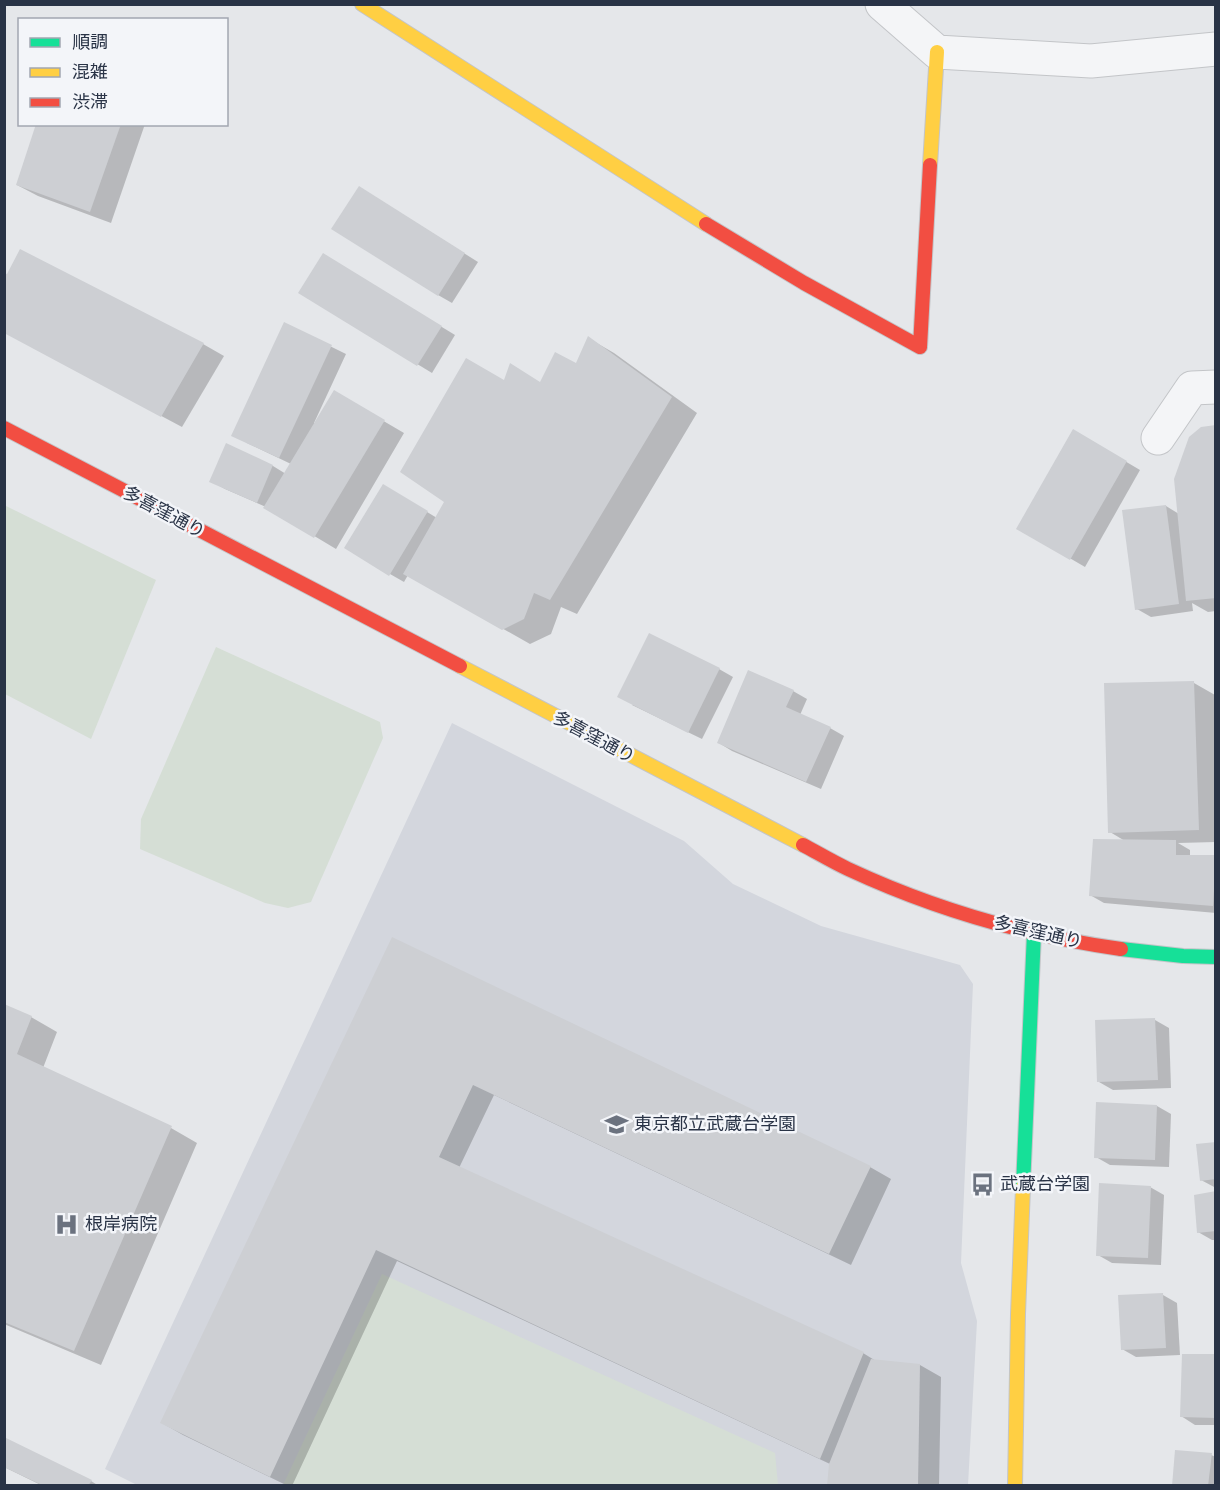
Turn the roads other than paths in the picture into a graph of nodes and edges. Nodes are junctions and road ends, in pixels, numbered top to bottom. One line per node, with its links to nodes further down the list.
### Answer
1 (362, 4): 4 (street)
2 (882, 4): 4 (street)
3 (1215, 49): 4 (street)
4 (937, 52)
5 (1215, 387): 7 (street)
6 (4, 428): 8 (street, 多喜窪通り)
7 (1158, 438)
8 (1034, 933): 9 (street, 多喜窪通り); 10 (street)
9 (1215, 957)
10 (1015, 1485)

